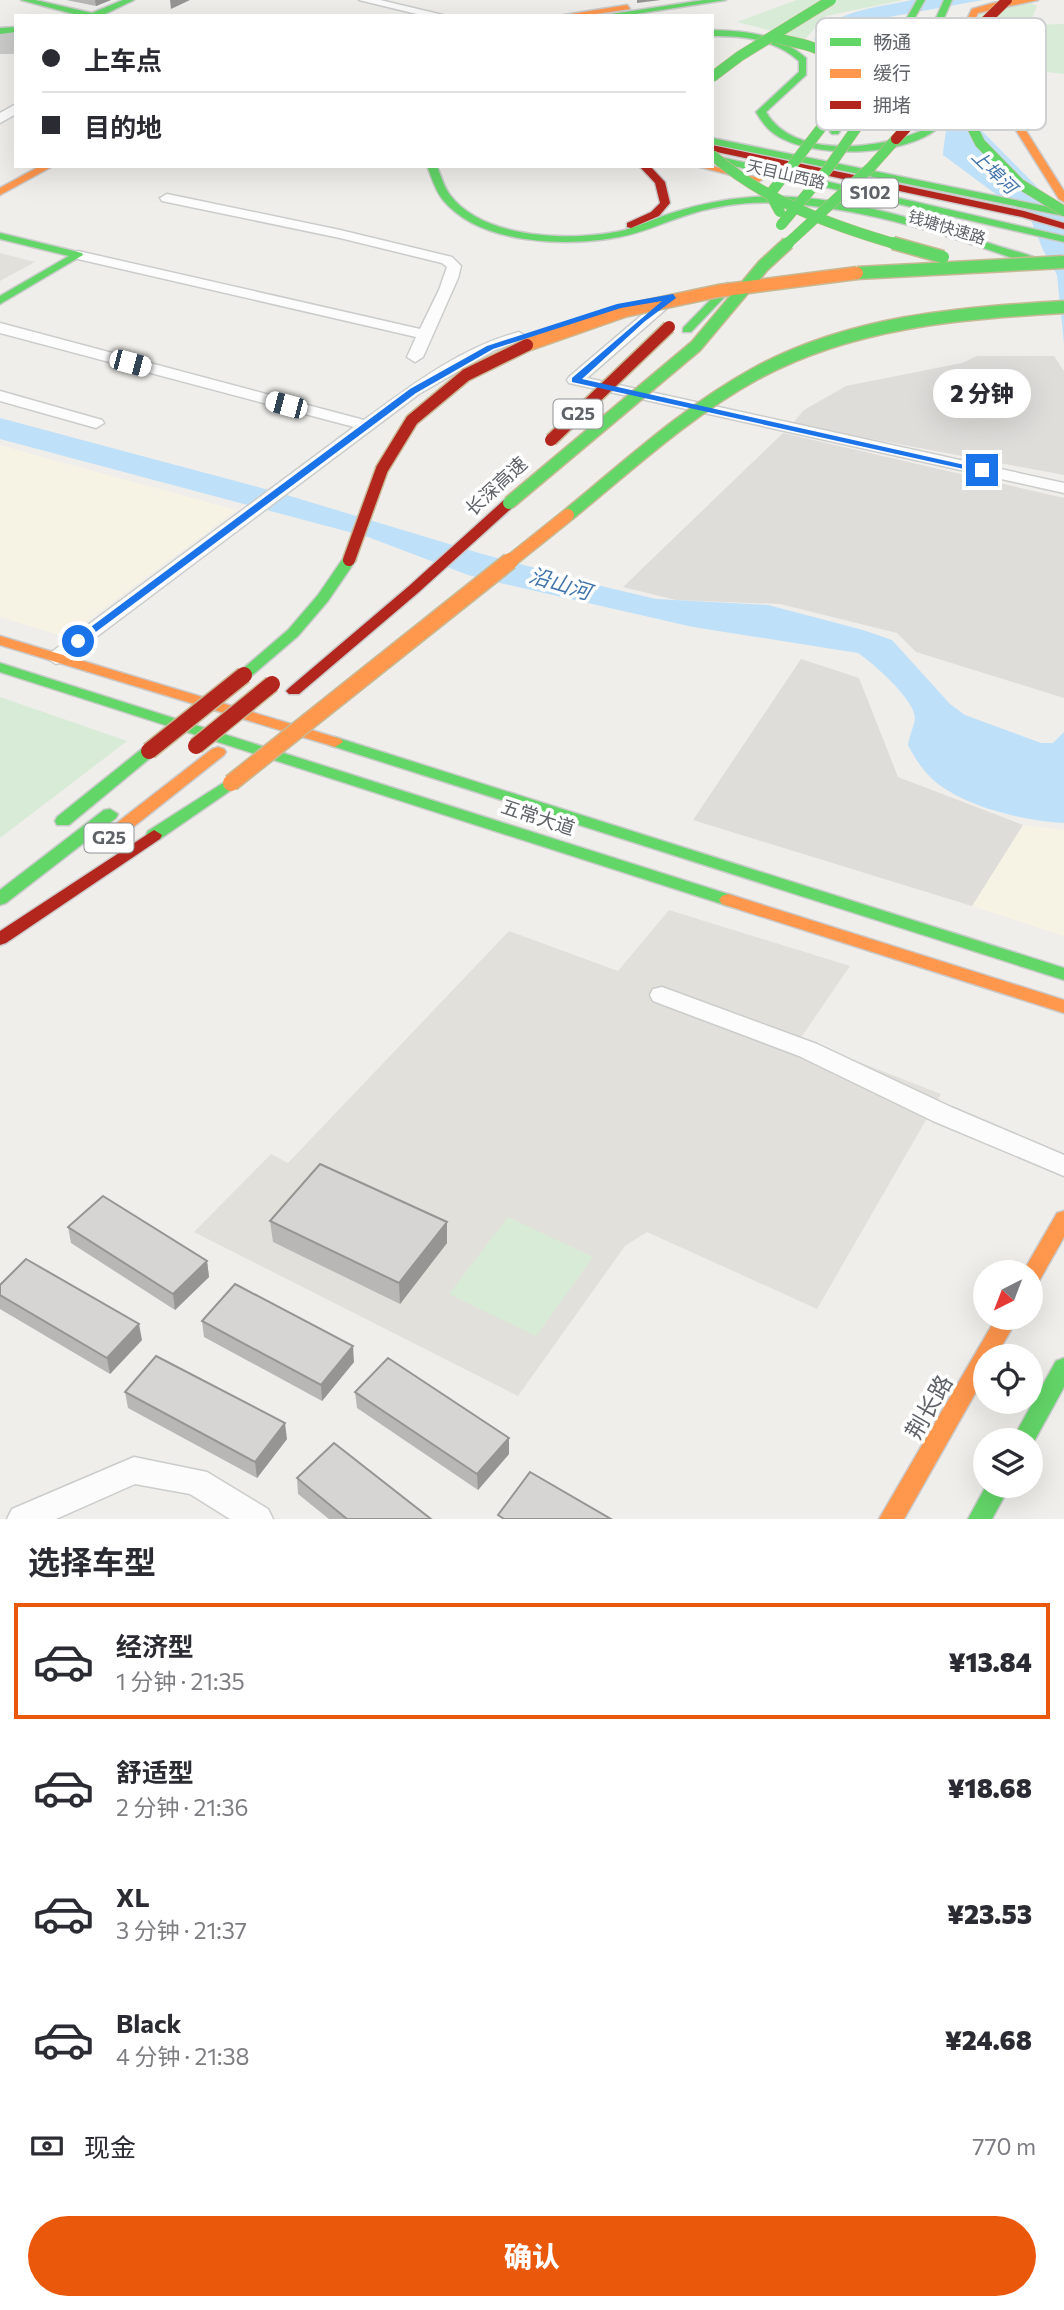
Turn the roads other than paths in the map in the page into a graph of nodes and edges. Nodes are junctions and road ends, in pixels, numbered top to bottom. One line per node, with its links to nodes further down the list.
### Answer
1 (365, 0): 14 (street)
2 (639, 0): 15 (main road)
3 (675, 0): 16 (main road)
4 (722, 0): 17 (main road)
5 (831, 0): 23 (main road, bridge)
6 (1007, 0): 19 (main road, bridge)
7 (136, 2): 12 (main road); 13 (main road)
8 (18, 3): 10 (main road); 11 (main road)
9 (1038, 5): 18 (main road)
10 (50, 14)
11 (81, 14)
12 (99, 14)
13 (117, 14)
14 (432, 14)
15 (562, 14)
16 (564, 14)
17 (618, 14)
18 (972, 18)
19 (989, 18)
20 (714, 31): 31 (main road)
21 (714, 31): 22 (main road, bridge)
22 (816, 50)
23 (714, 75)
24 (14, 103): 25 (street); 26 (street)
25 (0, 112)
26 (0, 119)
27 (821, 130): 47 (main road, bridge)
28 (843, 130): 47 (main road, 长深高速 / G25)
29 (852, 130): 58 (main road, 长深高速 / G25, bridge)
30 (904, 130): 69 (main road, bridge)
31 (930, 130)
32 (974, 130): 48 (main road, bridge)
33 (1019, 130): 46 (main road)
34 (714, 132): 46 (main road, 天目山西路, bridge)
35 (714, 141): 48 (main road, 钱塘快速路)
36 (714, 153): 49 (main road, 天目山西路 / S102)
37 (714, 156): 57 (main road, bridge)
38 (714, 164): 49 (main road, 天目山西路)
39 (44, 168): 44 (main road)
40 (438, 168): 56 (main road)
41 (439, 168): 42 (main road)
42 (647, 168)
43 (709, 168): 56 (main road, 钱塘快速路)
44 (0, 192)
45 (167, 198): 62 (street)
46 (1059, 201)
47 (780, 212): 51 (main road, 长深高速 / G25)
48 (1064, 212)
49 (1027, 225): 50 (main road, 天目山西路 / S102); 53 (main road, 天目山西路 / S102)
50 (1064, 227)
51 (762, 232)
52 (0, 236): 54 (main road)
53 (1064, 241)
54 (78, 254): 59 (main road); 62 (street)
55 (1064, 262): 76 (main road, bridge)
56 (1045, 266): 57 (main road, 钱塘快速路)
57 (1059, 278)
58 (728, 279): 67 (main road, 长深高速 / G25, bridge); 69 (main road, 长深高速 / G25, bridge)
59 (0, 302)
60 (1064, 307): 81 (main road, bridge)
61 (0, 328): 66 (street)
62 (423, 334): 63 (street)
63 (415, 357)
64 (0, 396): 65 (street)
65 (96, 423)
66 (364, 425): 68 (street); 71 (street)
67 (535, 455)
68 (1064, 488)
69 (509, 503): 77 (main road, 长深高速 / G25)
70 (0, 640): 71 (main road, 五常大道)
71 (56, 657): 82 (main road, 五常大道)
72 (0, 667): 84 (main road, 五常大道)
73 (277, 679): 74 (main road, bridge)
74 (191, 750)
75 (123, 804): 79 (main road, G25)
76 (53, 828)
77 (87, 855)
78 (33, 898): 80 (main road)
79 (0, 899)
80 (0, 923)
81 (0, 939)
82 (1064, 974)
83 (662, 995): 85 (street)
84 (1064, 1007)
85 (1064, 1167)
86 (1064, 1219): 87 (main road)
87 (1041, 1260)
88 (1000, 1330): 94 (main road, 荆长路)
89 (1064, 1367): 90 (main road)
90 (1030, 1428)
91 (991, 1498): 95 (main road)
92 (23, 1519): 93 (street)
93 (257, 1519)
94 (891, 1519)
95 (980, 1519)

